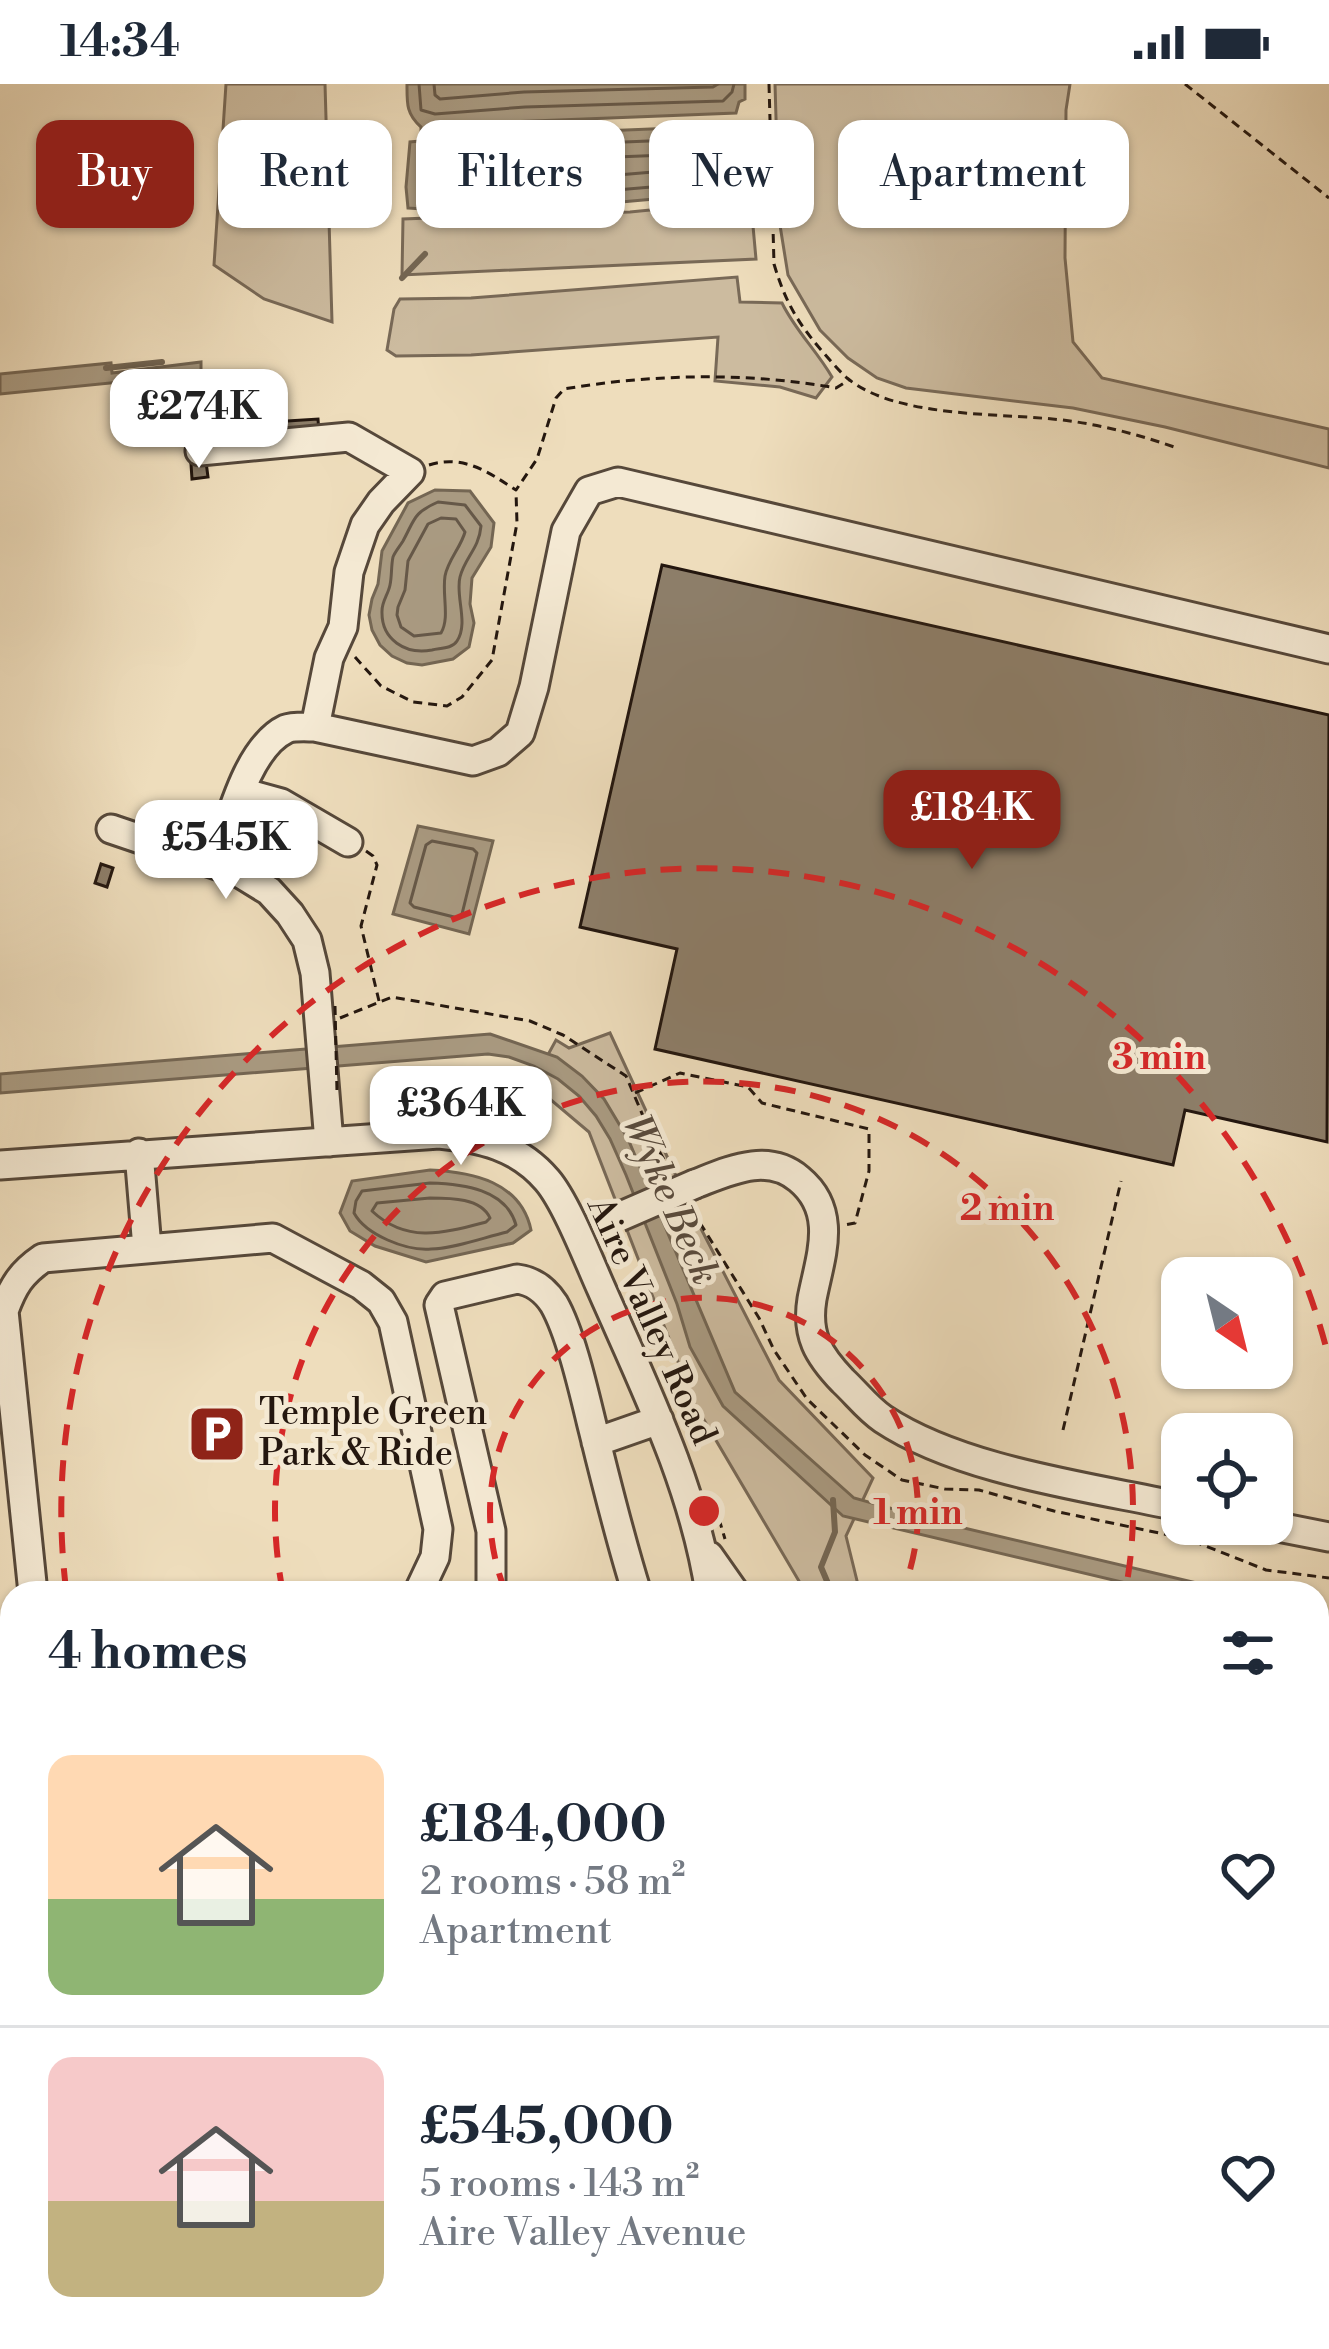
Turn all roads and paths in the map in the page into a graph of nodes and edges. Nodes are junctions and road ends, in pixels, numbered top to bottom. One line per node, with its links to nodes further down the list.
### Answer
1 (769, 84): 4 (path)
2 (1185, 84): 3 (path)
3 (1329, 198)
4 (849, 380): 5 (path); 8 (path)
5 (1177, 448)
6 (200, 451): 7 (street)
7 (410, 472): 8 (path); 9 (street)
8 (516, 490): 9 (path)
9 (343, 628): 11 (street)
10 (1329, 649): 11 (street)
11 (314, 727): 12 (street)
12 (241, 792): 14 (street); 15 (street)
13 (111, 829): 15 (street)
14 (348, 842): 17 (path)
15 (214, 864): 19 (street)
16 (352, 926): 17 (path)
17 (361, 926): 18 (path)
18 (380, 1002)
19 (327, 1006): 20 (street); 20 (path, bridge)
20 (331, 1094): 22 (street)
21 (633, 1094): 26 (path)
22 (329, 1142): 23 (street, Aire Valley Road); 27 (street, Aire Valley Road)
23 (139, 1153): 24 (street, Aire Valley Road); 28 (street)
24 (0, 1165)
25 (1121, 1181): 30 (path)
26 (825, 1228): 27 (street, bridge); 33 (street)
27 (577, 1237): 29 (street, Aire Valley Road)
28 (147, 1248): 34 (street); 38 (street)
29 (658, 1420): 31 (street); 37 (street, Aire Valley Road)
30 (1064, 1430)
31 (596, 1442): 32 (street); 41 (street)
32 (483, 1496): 34 (street); 40 (street)
33 (1161, 1502)
34 (434, 1505): 39 (street)
35 (1293, 1530): 36 (street)
36 (1329, 1537)
37 (703, 1547): 42 (street, Aire Valley Road); 43 (street, Aire Valley Road)
38 (32, 1581)
39 (424, 1581)
40 (491, 1581)
41 (634, 1581)
42 (708, 1581)
43 (727, 1581)
44 (0, 1968): 45 (path)
45 (0, 1984)

